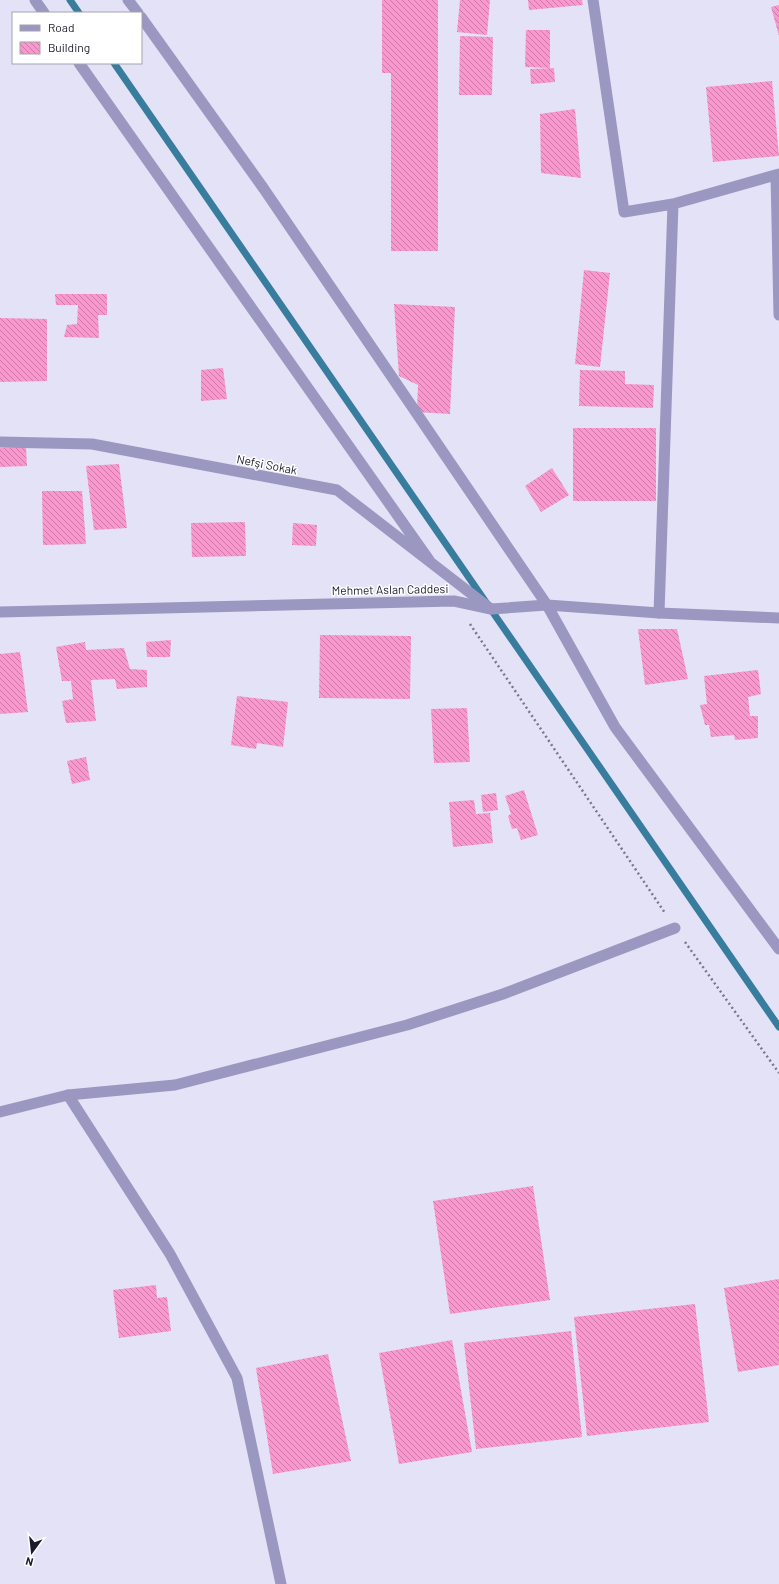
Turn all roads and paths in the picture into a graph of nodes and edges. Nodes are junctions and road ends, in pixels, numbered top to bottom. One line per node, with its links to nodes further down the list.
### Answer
1 (34, 0): 4 (street)
2 (128, 0): 5 (street)
3 (593, 0): 9 (street)
4 (43, 12)
5 (137, 12)
6 (142, 18): 14 (street)
7 (80, 64): 12 (street)
8 (777, 175): 9 (street); 10 (street)
9 (674, 204): 17 (street)
10 (779, 315)
11 (0, 442): 12 (street, Nefşi Sokak)
12 (430, 560): 15 (street, Nefşi Sokak)
13 (454, 600): 15 (street, Mehmet Aslan Caddesi); 16 (street, Mehmet Aslan Caddesi); 19 (path)
14 (547, 605): 15 (street, Mehmet Aslan Caddesi); 17 (street, Mehmet Aslan Caddesi); 20 (street)
15 (491, 609)
16 (0, 612)
17 (658, 613): 18 (street, Mehmet Aslan Caddesi)
18 (779, 618)
19 (675, 928): 21 (path); 22 (street)
20 (779, 949)
21 (779, 1073)
22 (68, 1095): 23 (street); 24 (street)
23 (0, 1112)
24 (281, 1584)

